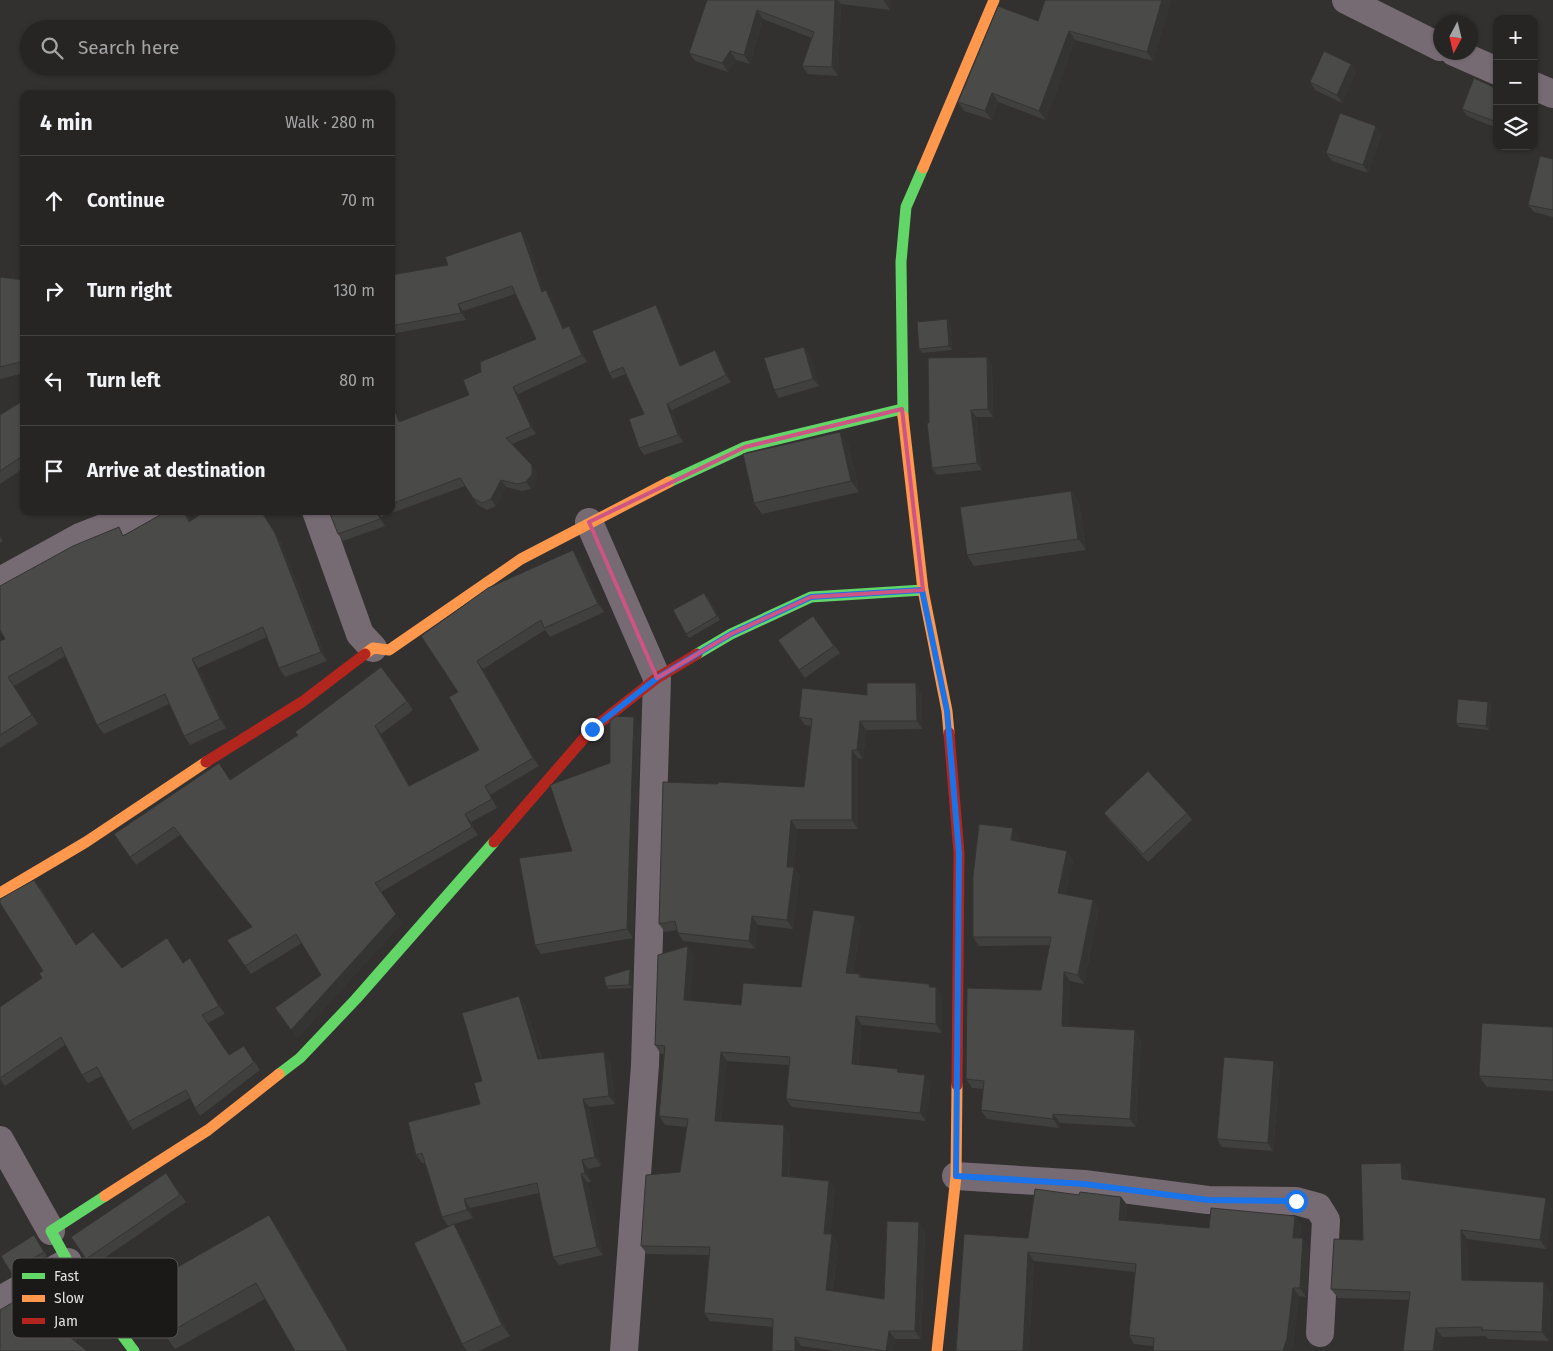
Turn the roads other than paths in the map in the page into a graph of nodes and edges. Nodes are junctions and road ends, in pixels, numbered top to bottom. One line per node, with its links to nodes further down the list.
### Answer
1 (994, 0): 8 (street)
2 (1346, 0): 3 (street)
3 (1433, 44)
4 (1473, 60): 5 (street)
5 (1493, 68)
6 (1538, 88): 7 (street)
7 (1553, 94)
8 (902, 409): 11 (street); 13 (street)
9 (136, 515): 12 (street)
10 (317, 515): 14 (street)
11 (589, 522): 14 (street); 15 (street)
12 (0, 581)
13 (922, 590): 15 (street); 18 (street)
14 (373, 648): 16 (street)
15 (657, 678): 19 (street); 26 (street)
16 (0, 893)
17 (0, 1140): 19 (street)
18 (956, 1176): 23 (street); 27 (street)
19 (51, 1231): 20 (street)
20 (66, 1258)
21 (12, 1293): 22 (street)
22 (0, 1300)
23 (1320, 1333)
24 (124, 1338): 25 (street)
25 (134, 1351)
26 (624, 1351)
27 (937, 1351)

